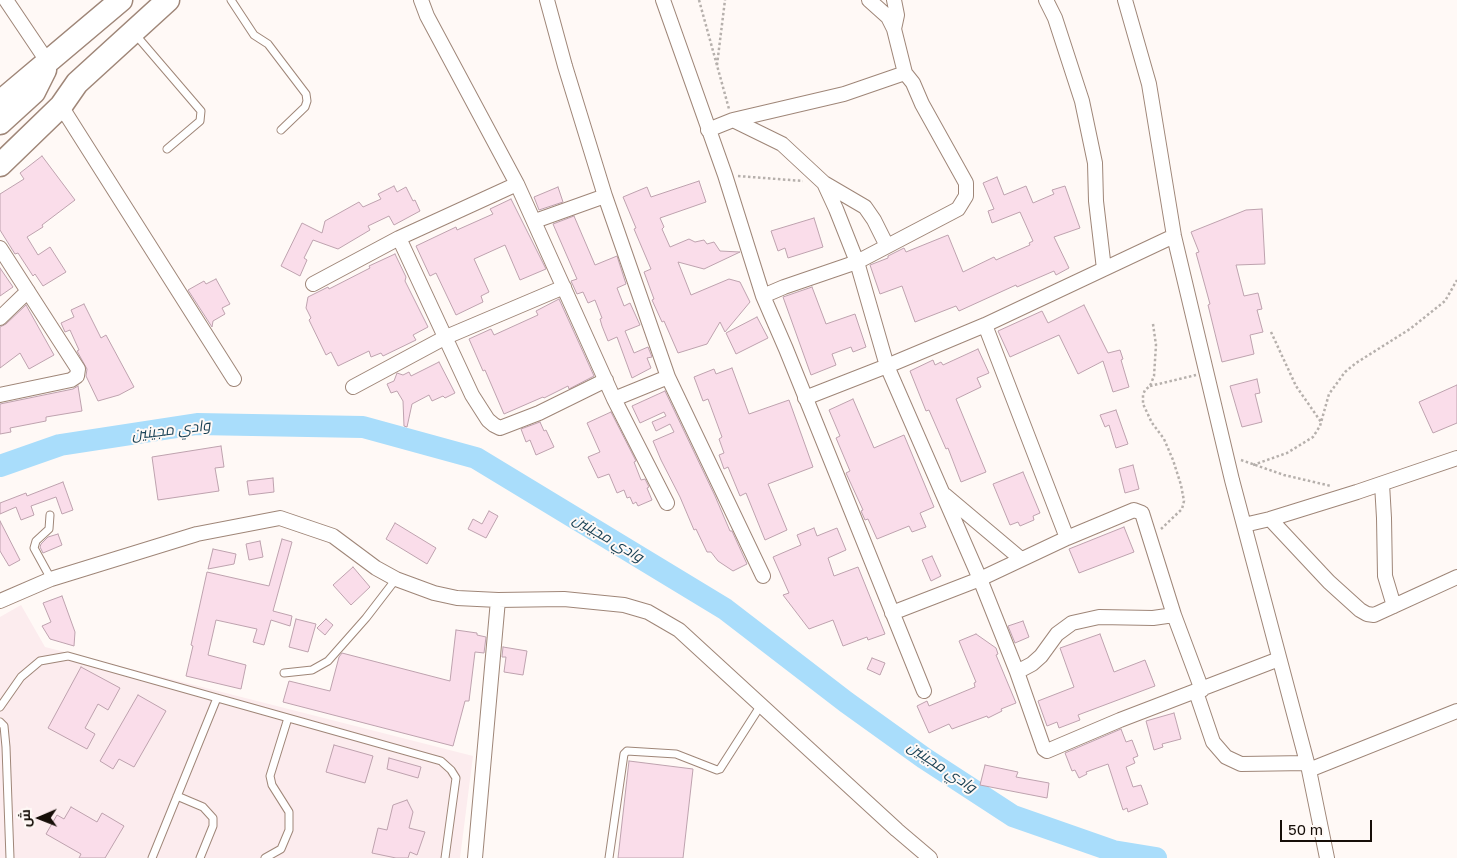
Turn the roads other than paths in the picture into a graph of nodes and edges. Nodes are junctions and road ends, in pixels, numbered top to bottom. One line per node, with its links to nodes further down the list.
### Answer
1 (6, 0): 14 (street)
2 (121, 0): 14 (highway)
3 (168, 0): 13 (highway)
4 (230, 0): 21 (lane)
5 (420, 0): 27 (street)
6 (547, 0): 28 (street)
7 (662, 0): 22 (street)
8 (869, 0): 12 (street)
9 (894, 0): 12 (street)
10 (1046, 0): 35 (street)
11 (1125, 0): 30 (street)
12 (894, 29): 15 (street)
13 (133, 32): 16 (highway); 24 (lane)
14 (47, 62): 17 (highway); 20 (highway)
15 (905, 73): 19 (street); 32 (street)
16 (77, 83): 18 (highway); 23 (highway)
17 (0, 102)
18 (61, 106): 25 (highway); 45 (street)
19 (733, 120): 22 (street); 26 (street)
20 (0, 124)
21 (281, 130)
22 (708, 130): 39 (street)
23 (0, 144)
24 (166, 149)
25 (0, 165)
26 (824, 183): 32 (street); 34 (street)
27 (517, 184): 29 (street); 31 (street)
28 (605, 196): 29 (street); 44 (street)
29 (535, 221): 37 (street)
30 (1174, 236): 35 (street); 57 (street)
31 (399, 238): 36 (street); 42 (street)
32 (886, 246): 34 (street)
33 (0, 248): 38 (street)
34 (857, 262): 39 (street); 43 (street)
35 (1104, 269): 41 (street)
36 (314, 284)
37 (564, 288): 42 (street); 46 (street)
38 (28, 292): 40 (street); 48 (street)
39 (763, 296): 50 (street)
40 (0, 318)
41 (985, 325): 43 (street); 58 (street)
42 (446, 338): 46 (street); 47 (street)
43 (887, 366): 50 (street); 53 (street)
44 (668, 377): 49 (street); 60 (street)
45 (234, 379)
46 (606, 380): 49 (street)
47 (354, 387)
48 (0, 395)
49 (614, 398): 54 (street)
50 (806, 398): 68 (street)
51 (1457, 458): 52 (street)
52 (1382, 484): 56 (street); 67 (street)
53 (942, 492): 59 (street); 64 (street)
54 (666, 503)
55 (50, 516): 62 (lane)
56 (1270, 519): 57 (street); 67 (street)
57 (1244, 525): 70 (street)
58 (1068, 538): 59 (street); 69 (street)
59 (1022, 559): 64 (street)
60 (763, 576)
61 (1457, 577): 67 (street)
62 (51, 579): 63 (street); 66 (street)
63 (396, 579): 65 (street); 72 (lane)
64 (980, 579): 68 (street); 71 (street)
65 (498, 600): 76 (street); 88 (street)
66 (0, 601)
67 (1394, 606)
68 (892, 613): 73 (street)
69 (1174, 615): 71 (street); 74 (street)
70 (1279, 659): 74 (street); 81 (street)
71 (1017, 672): 74 (street)
72 (284, 673)
73 (924, 691)
74 (1199, 691): 81 (street)
75 (217, 698): 77 (lane); 79 (lane); 82 (lane)
76 (761, 704): 89 (lane); 90 (street)
77 (0, 707)
78 (1457, 711): 81 (street)
79 (288, 718): 86 (lane); 87 (lane)
80 (0, 722): 83 (lane)
81 (1308, 767): 91 (street)
82 (177, 796): 84 (lane); 85 (lane)
83 (10, 858)
84 (152, 858)
85 (200, 858)
86 (264, 858)
87 (445, 858)
88 (475, 858)
89 (609, 858)
90 (930, 858)
91 (1327, 858)

